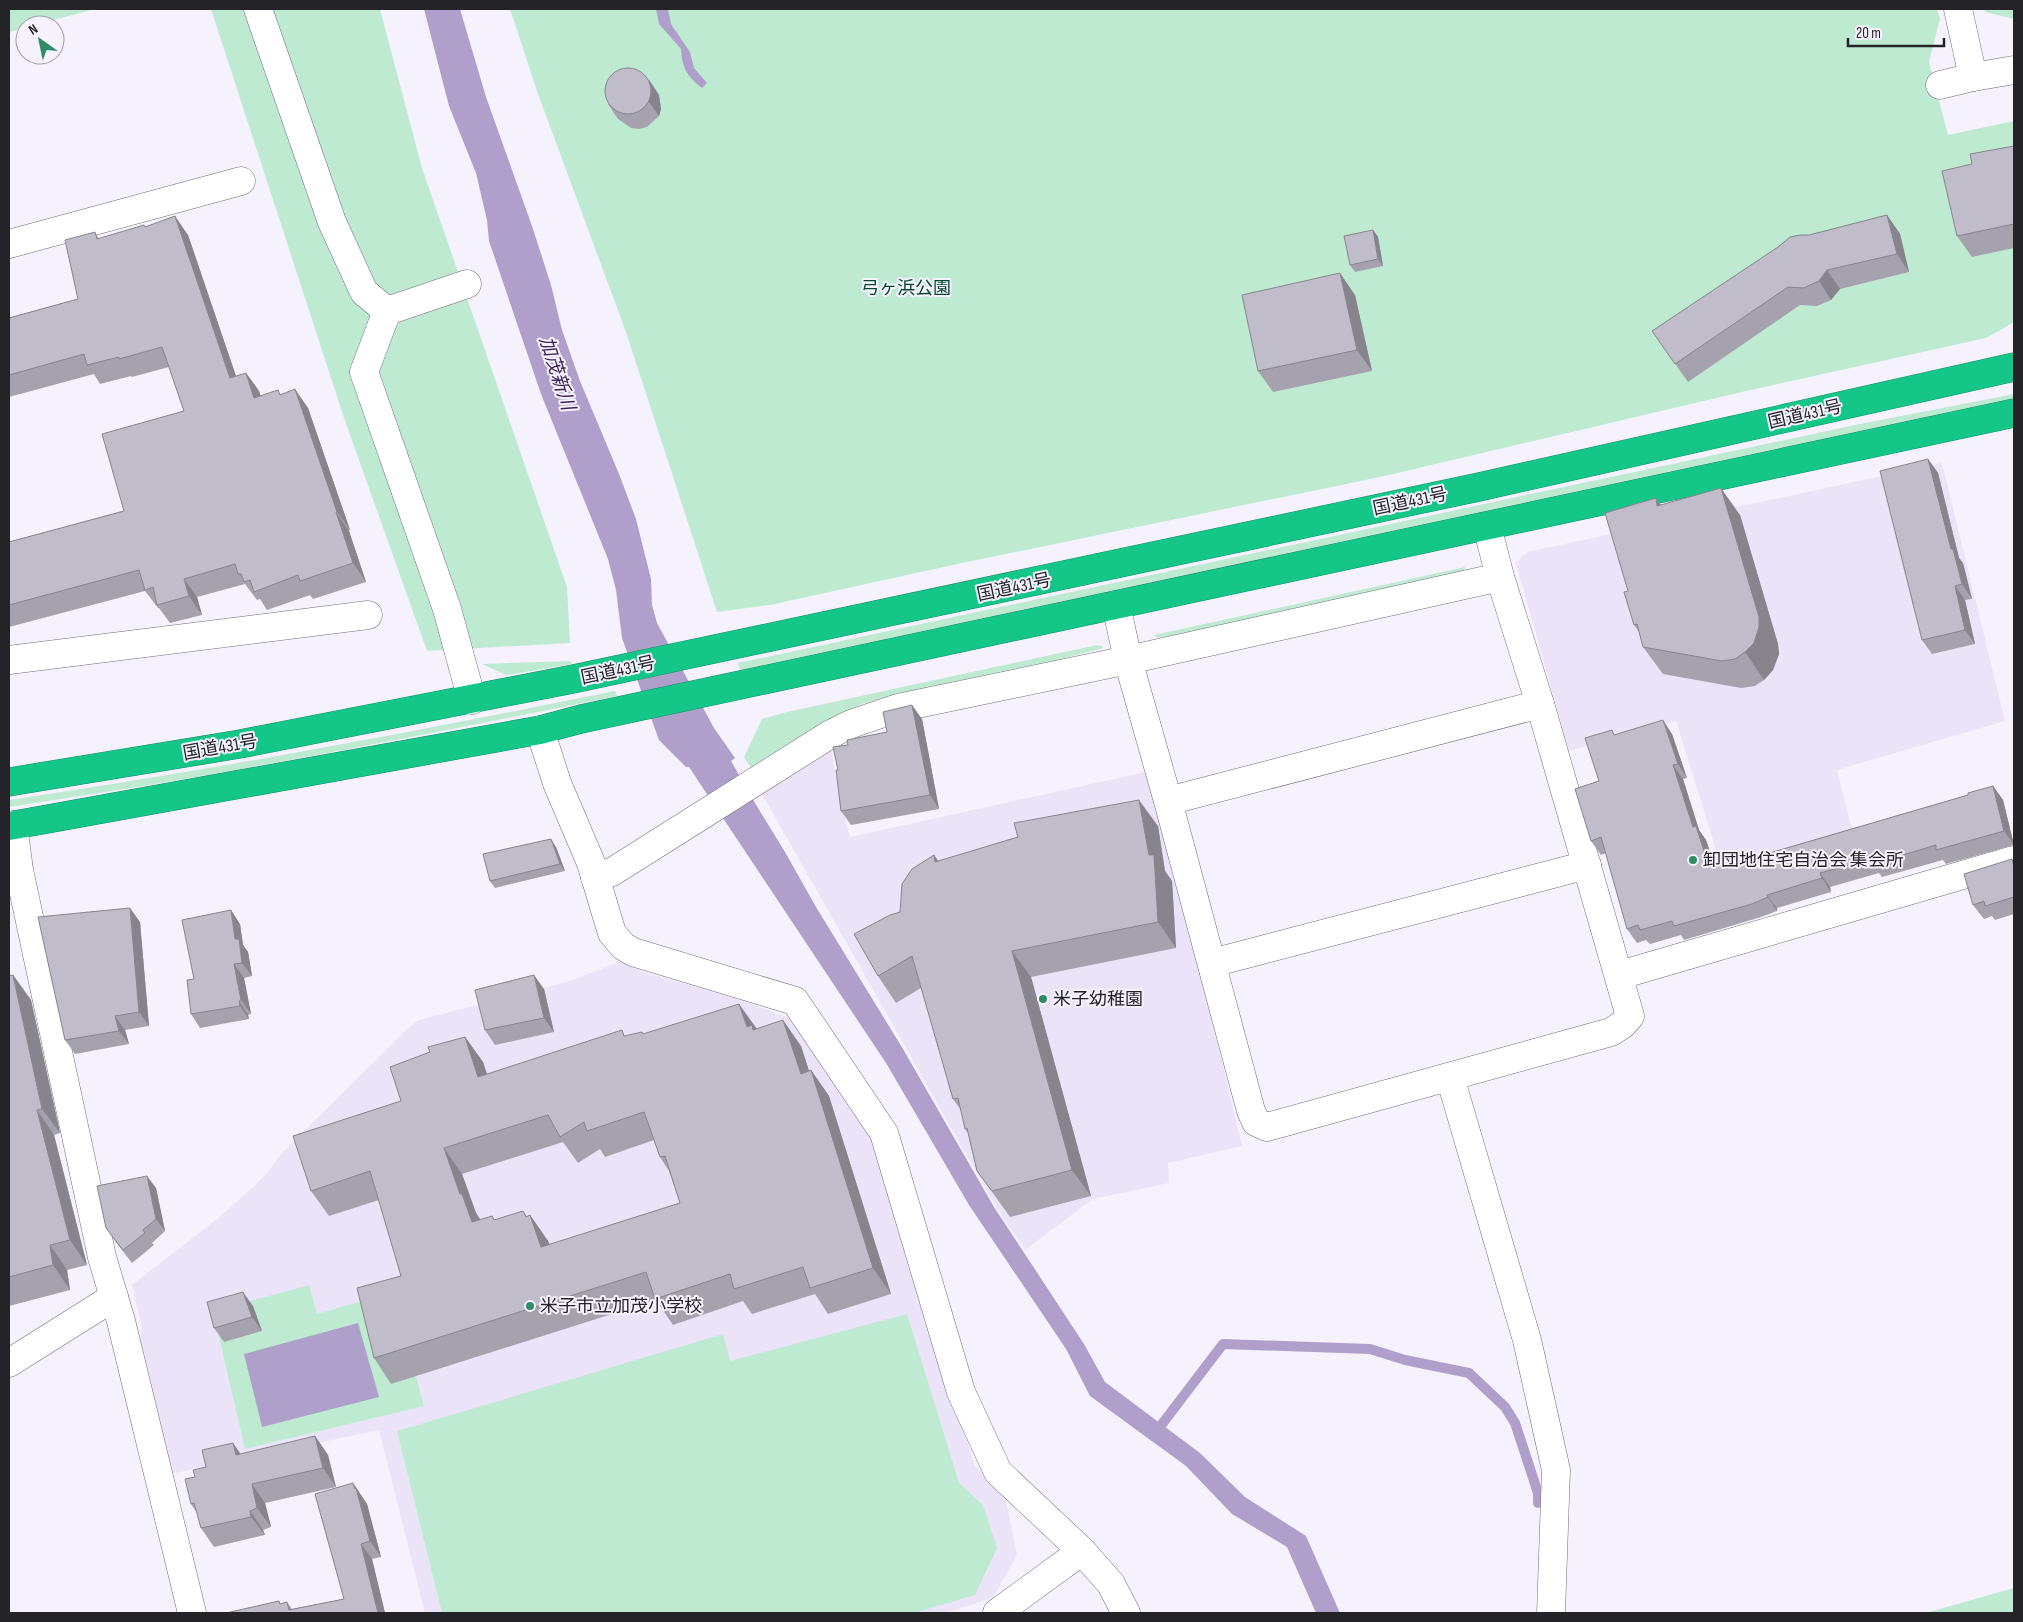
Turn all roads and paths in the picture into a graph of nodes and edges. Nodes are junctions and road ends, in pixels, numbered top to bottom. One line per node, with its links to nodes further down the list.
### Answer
1 (258, 9): 9 (street)
2 (1958, 9): 4 (street)
3 (2014, 70): 4 (street)
4 (1972, 77): 5 (street)
5 (1940, 86)
6 (241, 181): 7 (street)
7 (9, 244)
8 (467, 284): 9 (street)
9 (387, 311): 18 (street)
10 (2014, 367): 18 (highway, 国道431号)
11 (2014, 413): 12 (highway)
12 (1487, 526): 13 (street); 14 (highway)
13 (1500, 577): 17 (street); 19 (street)
14 (1116, 605): 17 (street); 20 (highway)
15 (368, 615): 16 (street)
16 (9, 660)
17 (1128, 660): 22 (street); 26 (street)
18 (472, 700): 21 (highway, 国道431号)
19 (1540, 704): 22 (street); 25 (street)
20 (540, 730): 23 (highway); 26 (street)
21 (9, 782)
22 (1168, 800): 27 (street)
23 (11, 825): 30 (street)
24 (2014, 860): 28 (street)
25 (1587, 865): 27 (street); 28 (street)
26 (595, 877): 32 (street)
27 (1212, 963): 29 (street)
28 (1620, 975): 29 (street)
29 (1450, 1077): 36 (street)
30 (114, 1297): 31 (street); 33 (street)
31 (9, 1363)
32 (1082, 1551): 34 (street); 35 (street)
33 (192, 1613)
34 (997, 1613)
35 (1126, 1613)
36 (1551, 1613)

